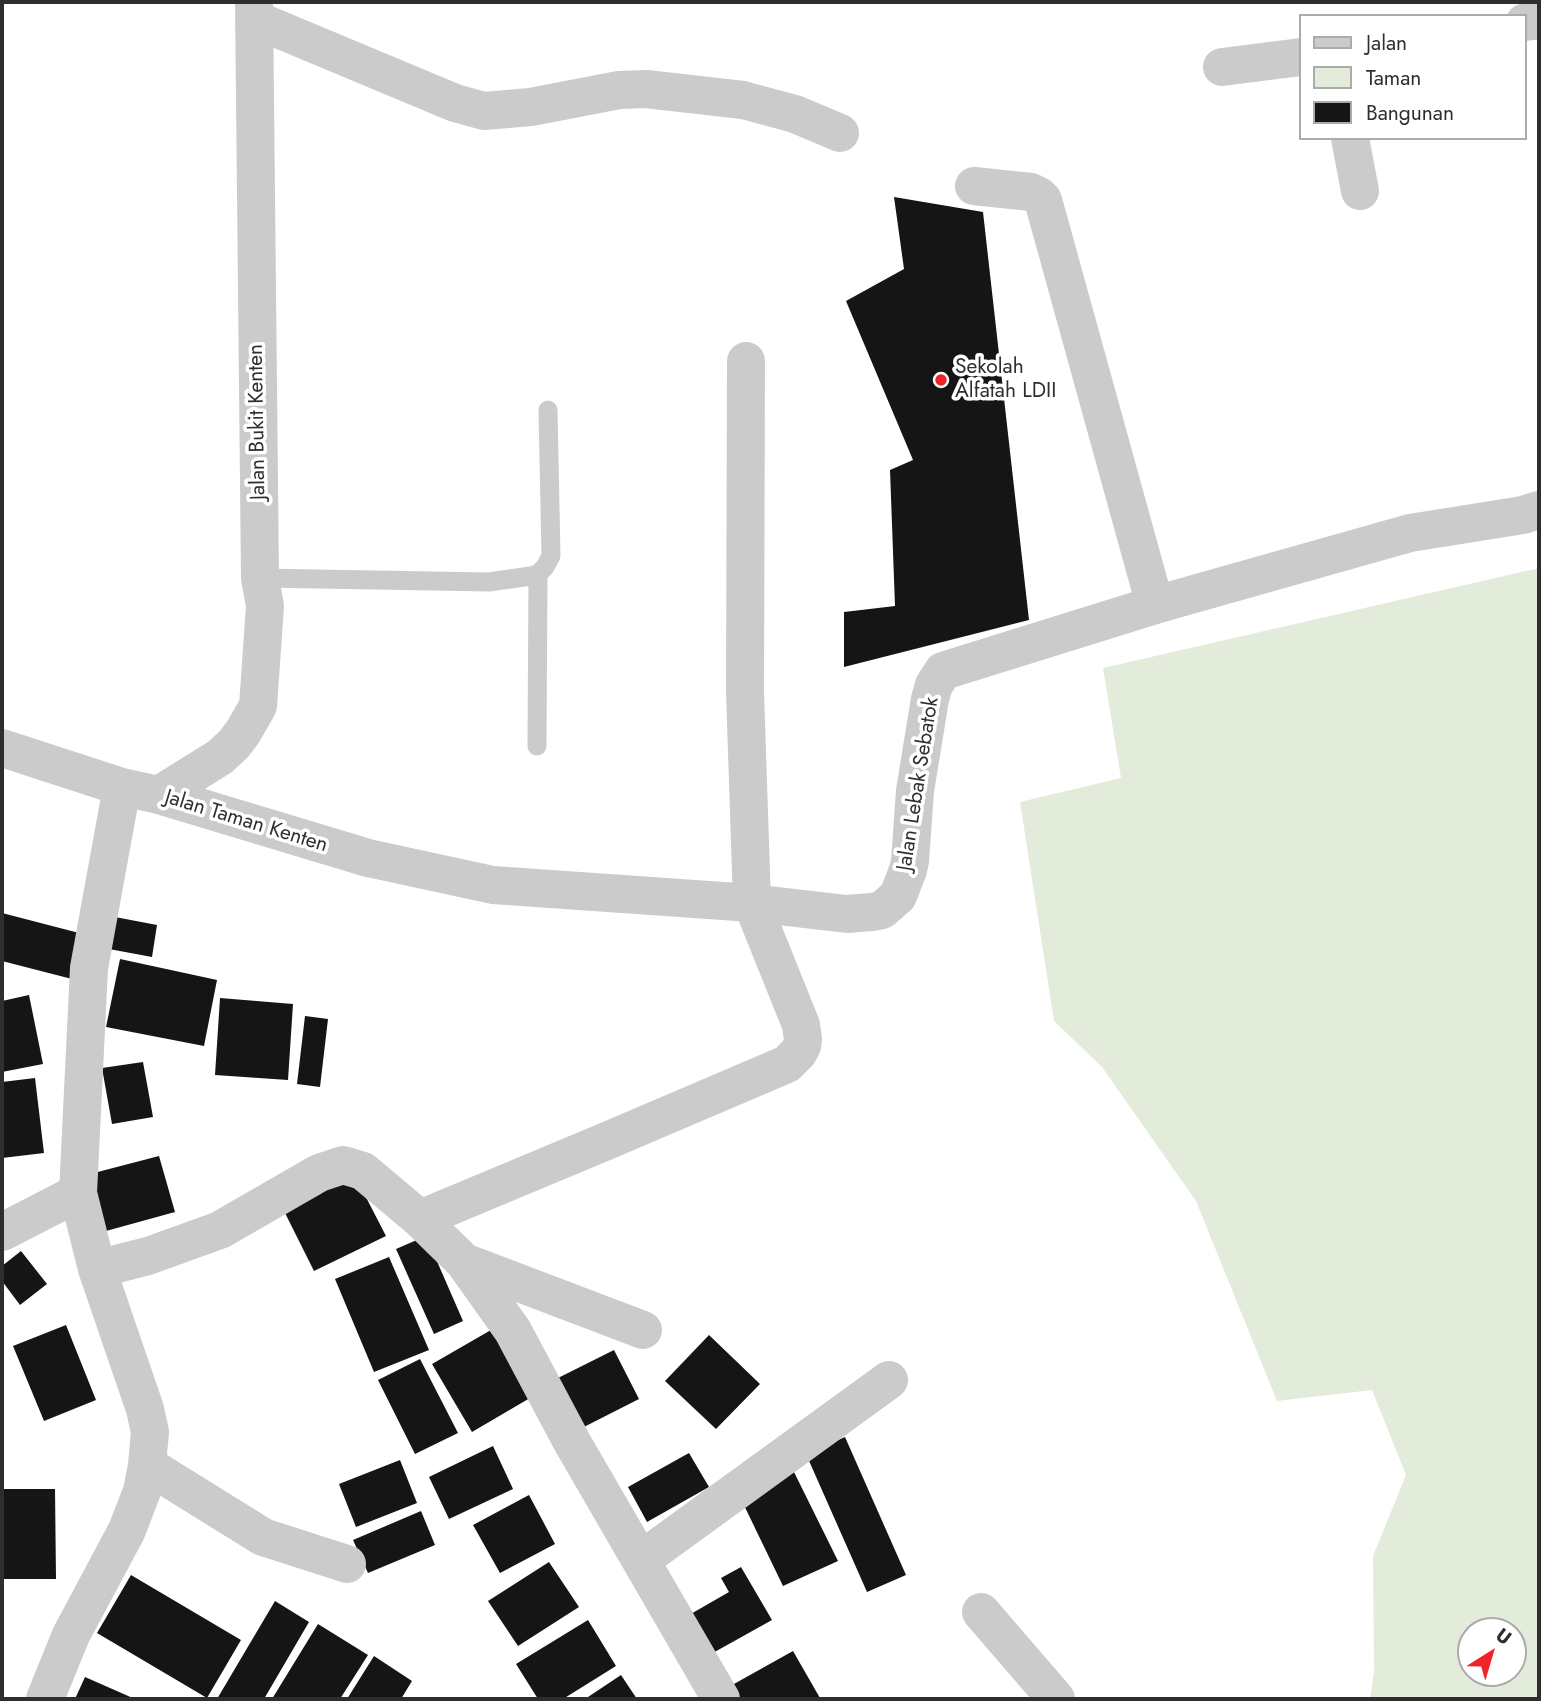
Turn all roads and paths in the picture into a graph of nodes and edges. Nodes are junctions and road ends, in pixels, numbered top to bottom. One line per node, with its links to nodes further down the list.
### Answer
1 (254, 11): 4 (street); 12 (street, Jalan Bukit Kenten)
2 (1300, 57): 3 (street)
3 (1222, 67)
4 (840, 133)
5 (1350, 140): 7 (street)
6 (974, 186): 13 (street)
7 (1360, 191)
8 (746, 361): 19 (street)
9 (548, 410): 11 (lane)
10 (1539, 510): 13 (street, Jalan Lebak Sebatok)
11 (538, 574): 12 (lane); 14 (lane)
12 (260, 578): 17 (street, Jalan Bukit Kenten)
13 (1155, 605): 19 (street, Jalan Lebak Sebatok)
14 (537, 746)
15 (2, 748): 16 (street, Jalan Taman Kenten)
16 (122, 787): 17 (street, Jalan Taman Kenten); 20 (street)
17 (159, 795): 18 (street, Jalan Taman Kenten)
18 (493, 885): 19 (street, Jalan Lebak Sebatok)
19 (752, 903): 21 (street)
20 (78, 1192): 22 (street); 24 (street)
21 (420, 1219): 23 (street); 24 (street)
22 (2, 1232)
23 (464, 1262): 25 (street); 28 (street)
24 (97, 1269): 27 (street)
25 (643, 1330)
26 (889, 1381): 28 (street)
27 (147, 1465): 29 (street); 31 (street)
28 (641, 1560): 32 (street)
29 (347, 1564)
30 (981, 1612): 33 (street)
31 (45, 1699)
32 (720, 1699)
33 (1056, 1699)

